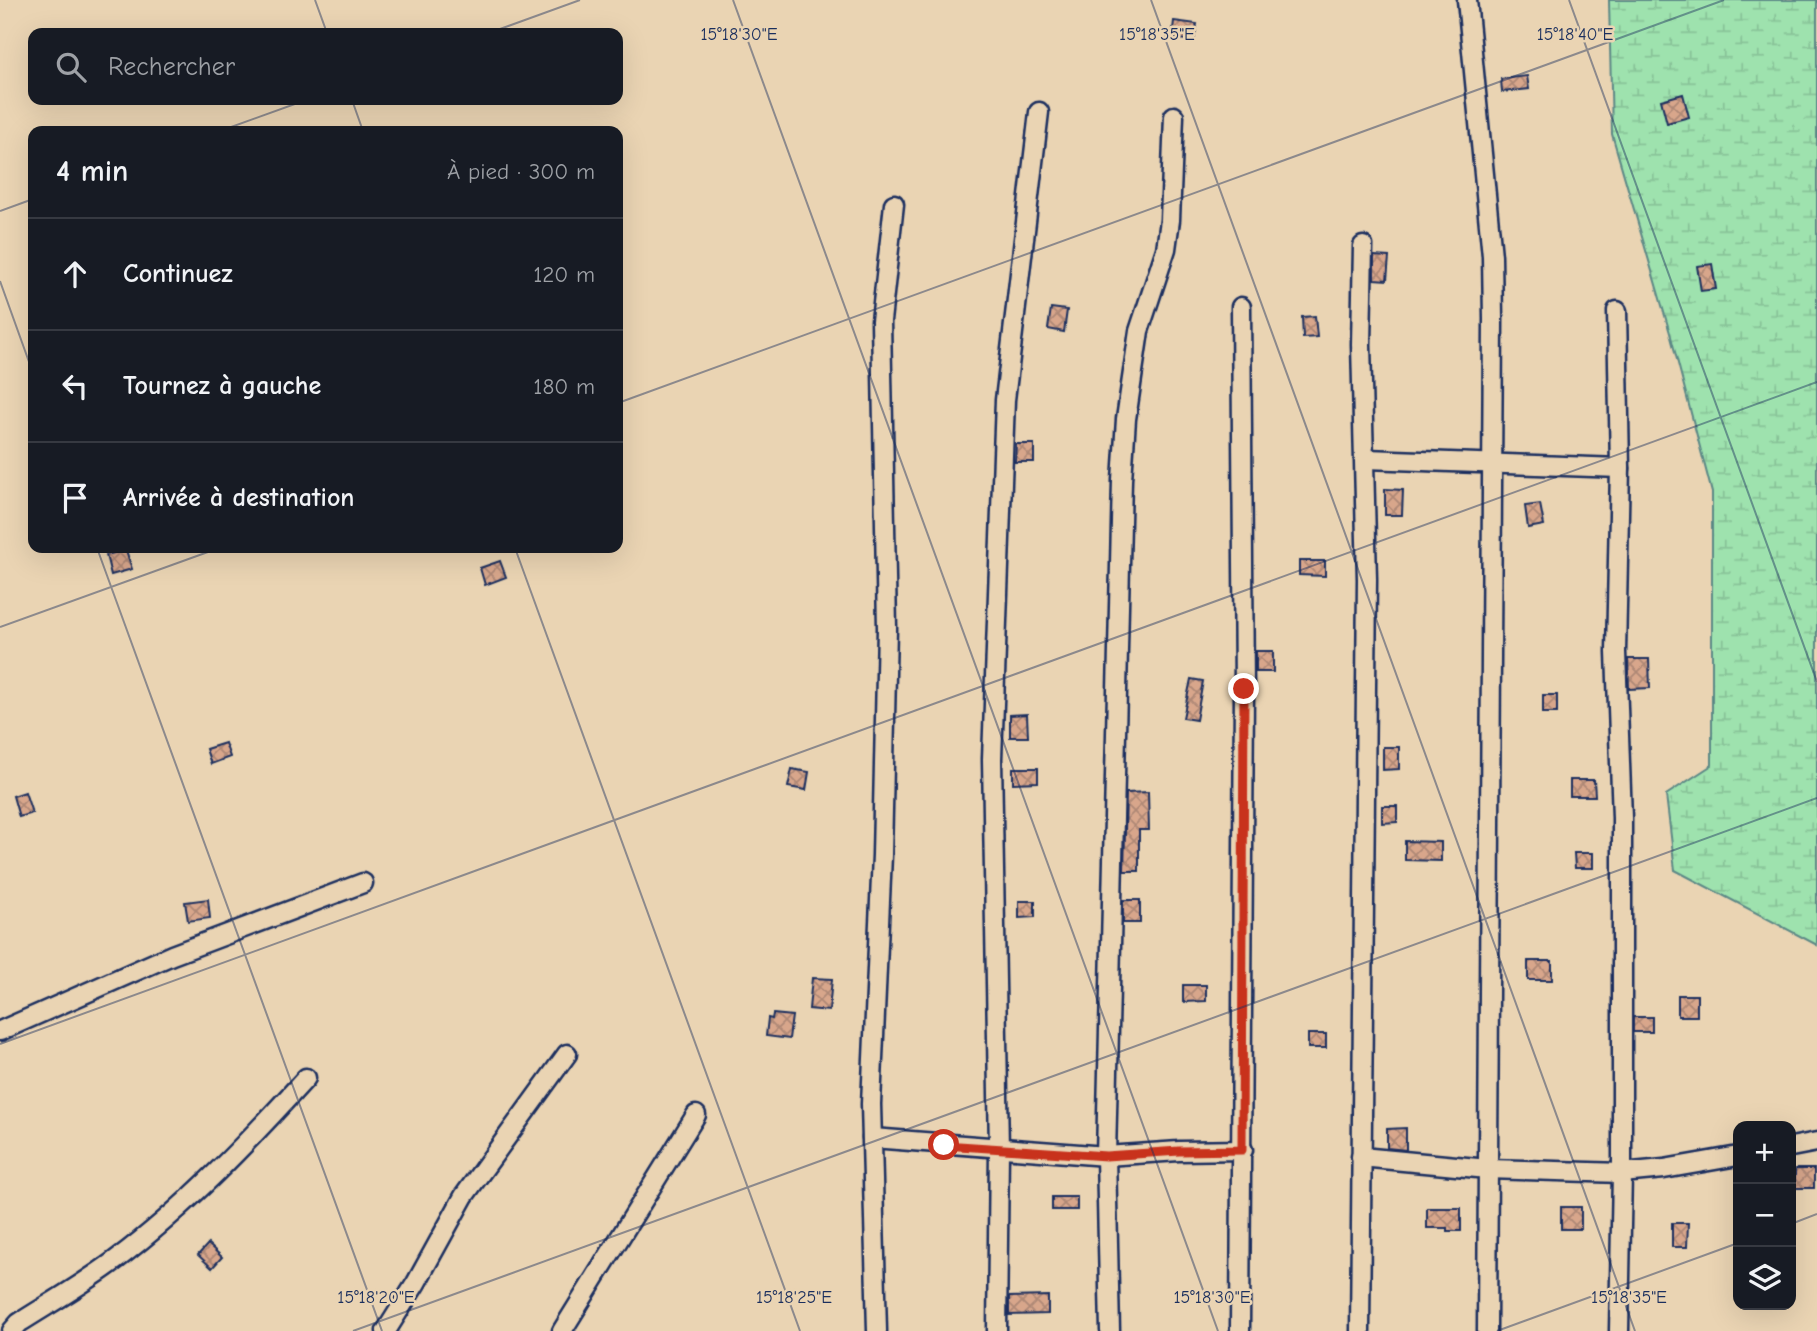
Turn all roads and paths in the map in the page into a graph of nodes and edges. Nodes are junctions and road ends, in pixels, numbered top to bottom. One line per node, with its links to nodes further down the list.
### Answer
1 (1467, 0): 9 (street)
2 (1039, 112): 19 (street)
3 (1174, 116): 21 (street)
4 (894, 204): 16 (street)
5 (1363, 246): 8 (street)
6 (1241, 307): 20 (street)
7 (1617, 311): 10 (street)
8 (1366, 459): 9 (street); 22 (street)
9 (1493, 462): 10 (street); 24 (street)
10 (1620, 467): 25 (street)
11 (363, 883): 12 (street)
12 (0, 1031)
13 (567, 1054): 27 (street)
14 (306, 1078): 26 (street)
15 (696, 1115): 28 (street)
16 (872, 1138): 19 (street); 29 (street)
17 (1817, 1142): 18 (street)
18 (1796, 1146)
19 (999, 1149): 21 (street); 30 (street)
20 (1242, 1150): 21 (street); 32 (street)
21 (1106, 1156): 31 (street)
22 (1361, 1157): 24 (street); 33 (street)
23 (1733, 1157): 25 (street)
24 (1488, 1169): 25 (street); 34 (street)
25 (1622, 1173): 35 (street)
26 (12, 1331)
27 (386, 1331)
28 (562, 1331)
29 (877, 1331)
30 (997, 1331)
31 (1110, 1331)
32 (1240, 1331)
33 (1360, 1331)
34 (1487, 1331)
35 (1619, 1331)

